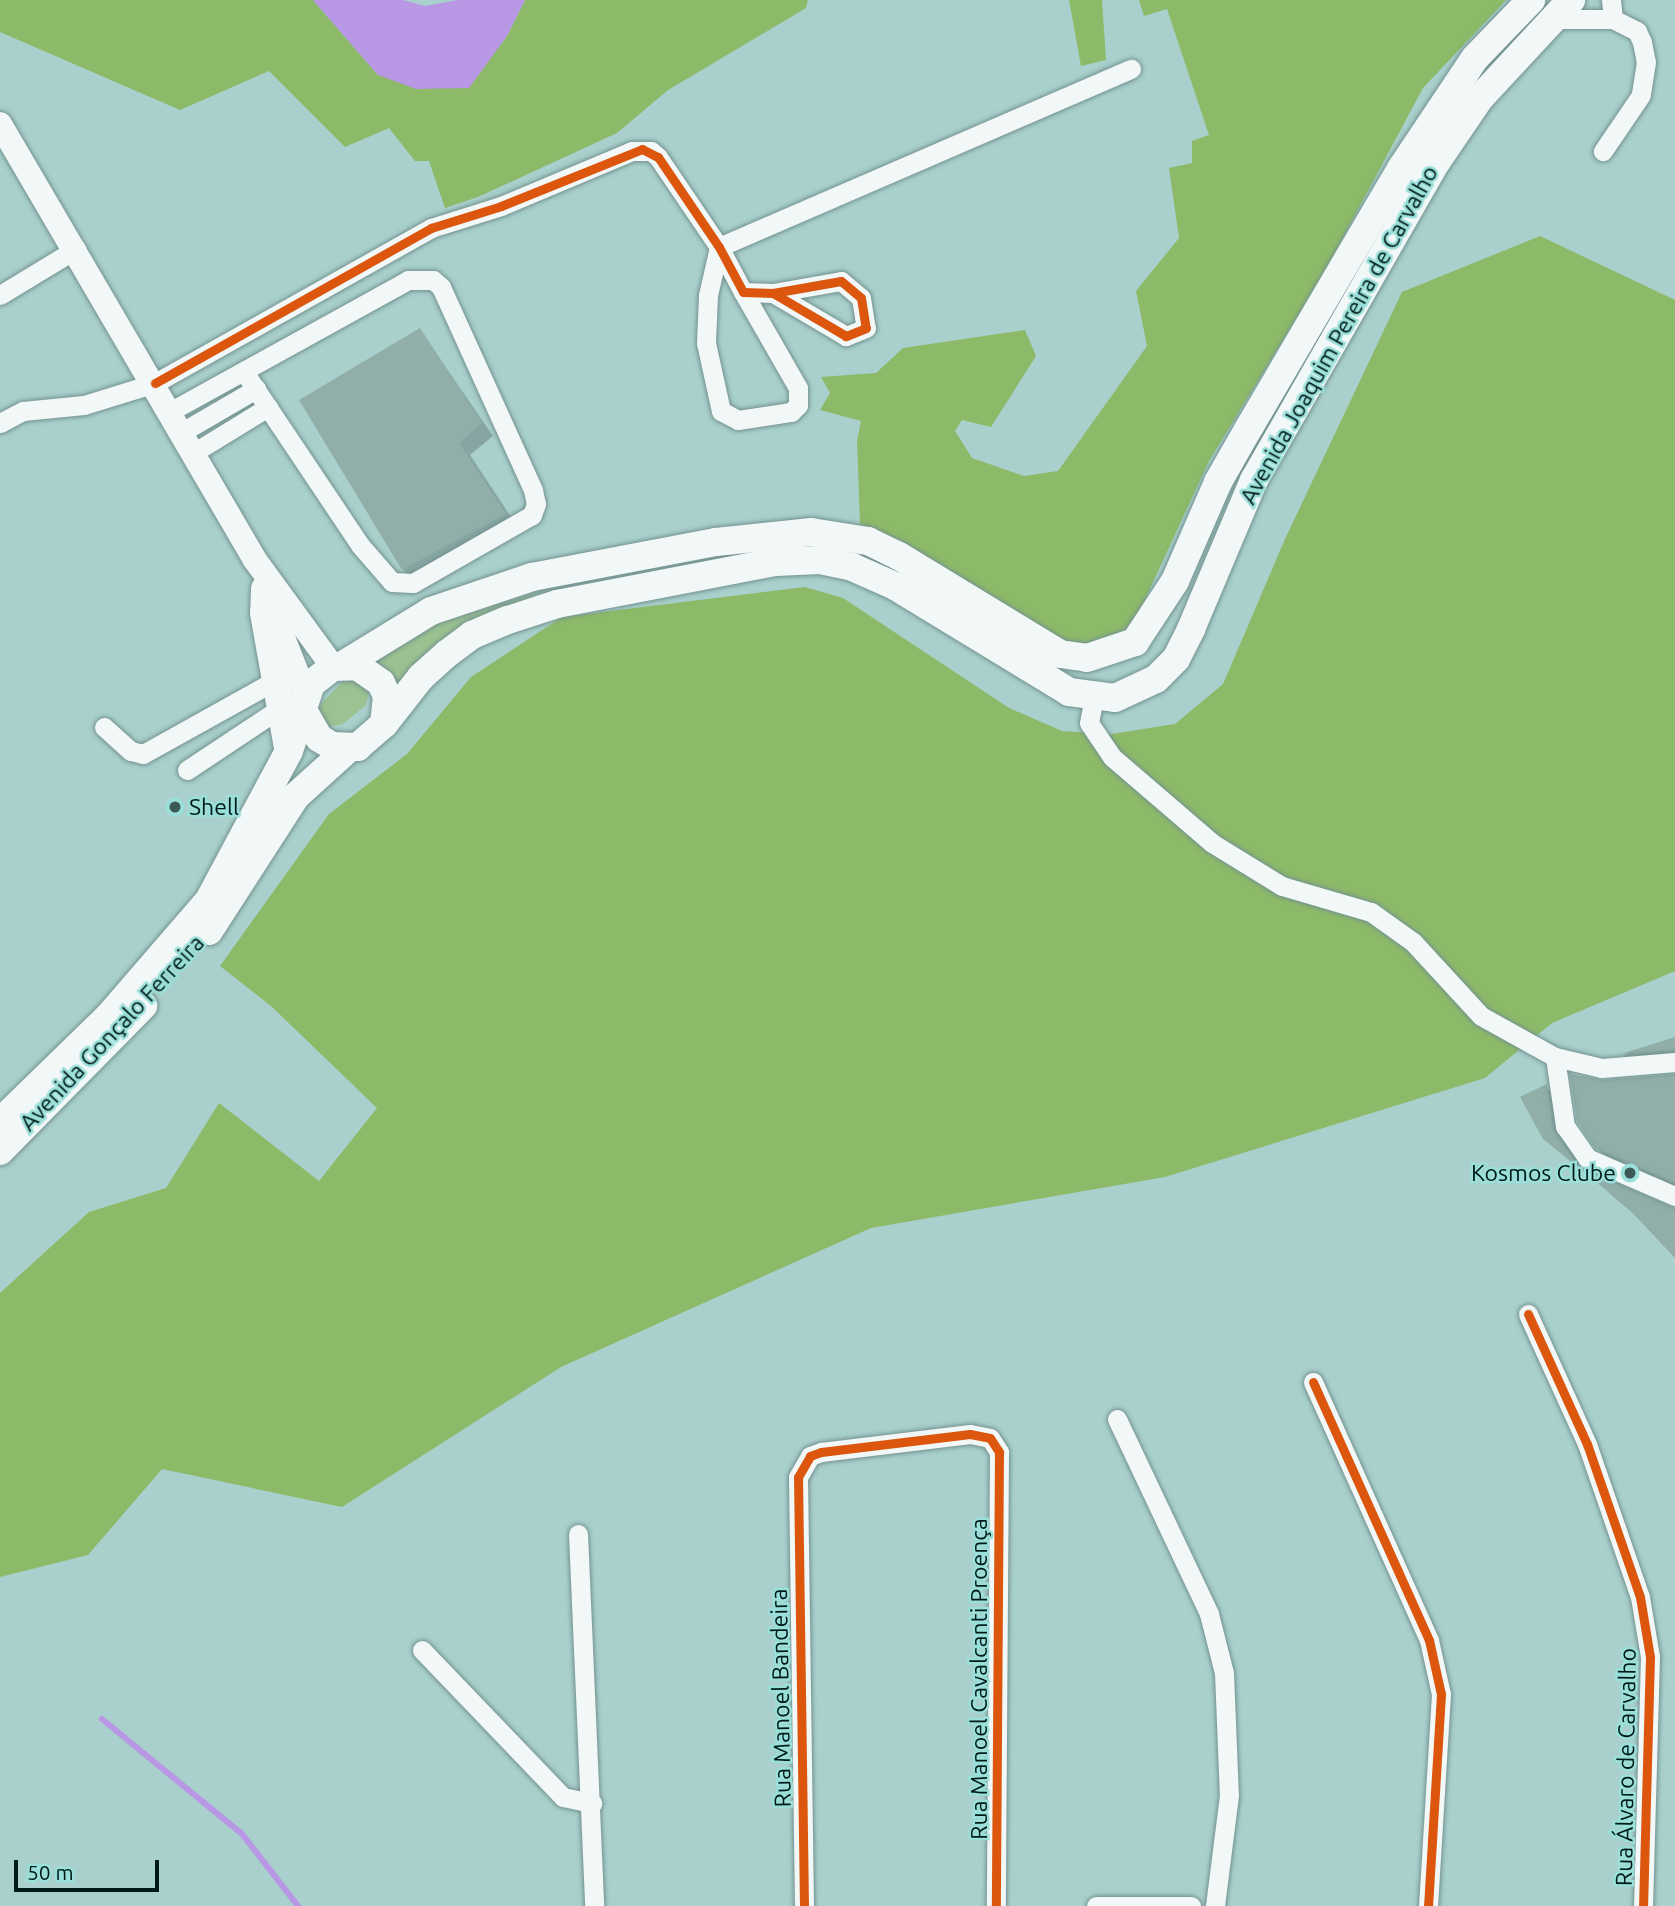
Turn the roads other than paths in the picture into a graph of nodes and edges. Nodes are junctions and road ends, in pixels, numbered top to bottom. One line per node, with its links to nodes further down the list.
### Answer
1 (1531, 0): 19 (highway, Avenida Joaquim Pereira de Carvalho)
2 (1562, 9): 3 (street); 21 (highway, Avenida Joaquim Pereira de Carvalho)
3 (1612, 10): 6 (street)
4 (1131, 69): 7 (street)
5 (0, 124): 8 (main road)
6 (1603, 151)
7 (719, 247): 9 (street); 9 (street); 13 (street)
8 (76, 248): 11 (street); 13 (main road)
9 (743, 292): 10 (street)
10 (773, 293)
11 (0, 295)
12 (251, 381): 14 (street); 14 (street); 16 (street)
13 (155, 383): 15 (street); 16 (main road)
14 (268, 407): 16 (street)
15 (0, 423)
16 (182, 432): 17 (main road)
17 (255, 560): 18 (main road); 19 (main road)
18 (264, 589): 20 (highway); 22 (main road)
19 (338, 666): 22 (highway); 23 (highway)
20 (278, 679): 22 (highway); 24 (street)
21 (1094, 697): 23 (highway, Avenida Joaquim Pereira de Carvalho); 27 (street)
22 (297, 705): 25 (highway); 26 (street); 29 (highway, Avenida Gonçalo Ferreira)
23 (384, 724): 25 (highway)
24 (104, 726)
25 (348, 749): 30 (highway, Avenida Gonçalo Ferreira)
26 (187, 770)
27 (1555, 1057): 28 (street); 31 (street)
28 (1675, 1062)
29 (0, 1122)
30 (0, 1151)
31 (1675, 1196)
32 (1528, 1314): 46 (street, Rua Álvaro de Carvalho)
33 (1313, 1382): 45 (street)
34 (1117, 1419): 44 (street)
35 (999, 1451): 40 (street, Rua Manoel Bandeira); 41 (street, Rua Manoel Cavalcanti Proença)
36 (578, 1534): 38 (street)
37 (422, 1650): 38 (street)
38 (592, 1803): 39 (street)
39 (594, 1906)
40 (804, 1906)
41 (996, 1906)
42 (1096, 1906): 43 (street)
43 (1191, 1906)
44 (1215, 1906)
45 (1428, 1906)
46 (1643, 1906)

